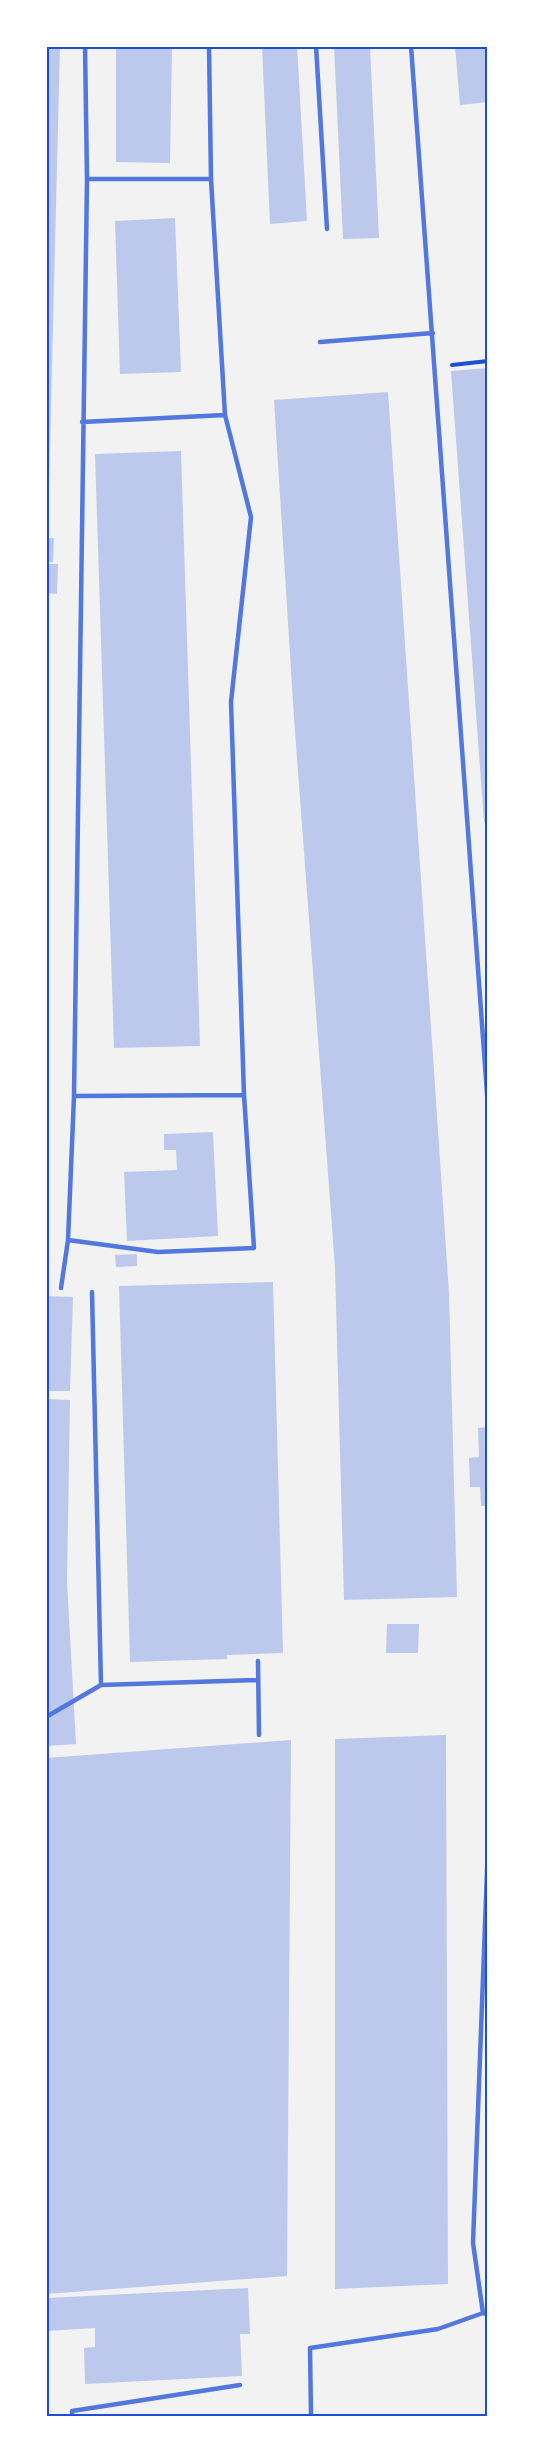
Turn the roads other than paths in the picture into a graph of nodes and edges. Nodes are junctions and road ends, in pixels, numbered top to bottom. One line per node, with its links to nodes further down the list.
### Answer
1 (85, 46): 5 (lane)
2 (209, 46): 6 (lane)
3 (316, 46): 7 (lane)
4 (411, 46): 8 (lane)
5 (87, 179): 6 (lane); 11 (lane)
6 (211, 179): 10 (lane)
7 (327, 229)
8 (433, 333): 9 (lane); 14 (lane)
9 (320, 342)
10 (225, 416): 11 (lane); 12 (lane)
11 (82, 422): 13 (lane)
12 (244, 1095): 13 (lane); 15 (lane)
13 (74, 1096): 15 (lane)
14 (488, 1107)
15 (68, 1240): 16 (lane)
16 (61, 1287)
17 (92, 1292): 20 (lane)
18 (258, 1661): 19 (lane)
19 (258, 1680): 20 (lane); 22 (lane)
20 (101, 1685): 21 (lane)
21 (46, 1717)
22 (259, 1736)
23 (488, 1845): 24 (lane)
24 (485, 2314): 27 (lane)
25 (240, 2385): 26 (lane)
26 (72, 2416)
27 (311, 2416)

